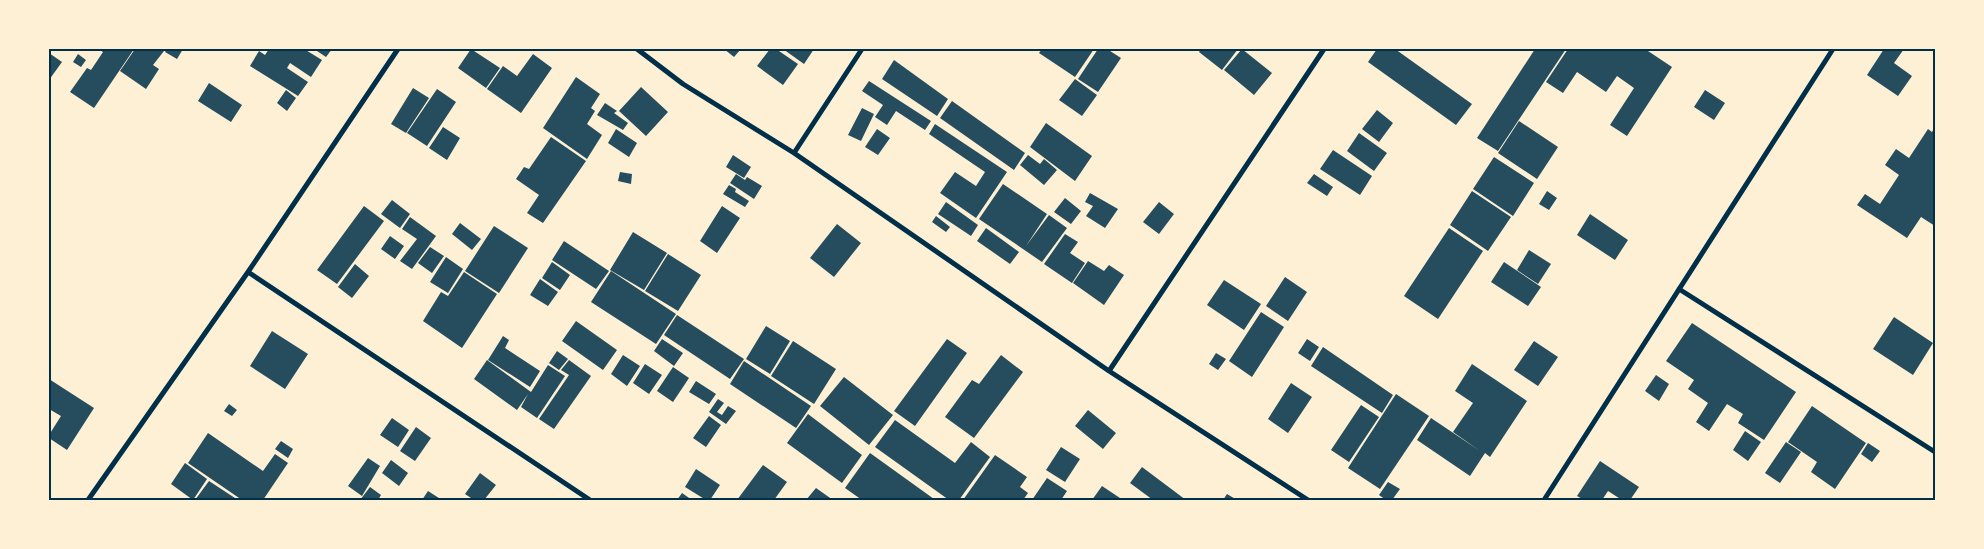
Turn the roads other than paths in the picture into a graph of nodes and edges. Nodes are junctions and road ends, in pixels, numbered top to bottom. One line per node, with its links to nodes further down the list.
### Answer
1 (398, 49): 7 (street)
2 (637, 49): 6 (street)
3 (862, 49): 6 (street)
4 (1324, 49): 9 (street)
5 (1833, 49): 8 (street)
6 (794, 153): 9 (street)
7 (248, 272): 11 (street); 12 (street)
8 (1679, 289): 10 (street); 14 (street)
9 (1109, 371): 13 (street)
10 (1935, 452)
11 (88, 500)
12 (590, 500)
13 (1308, 500)
14 (1544, 500)

